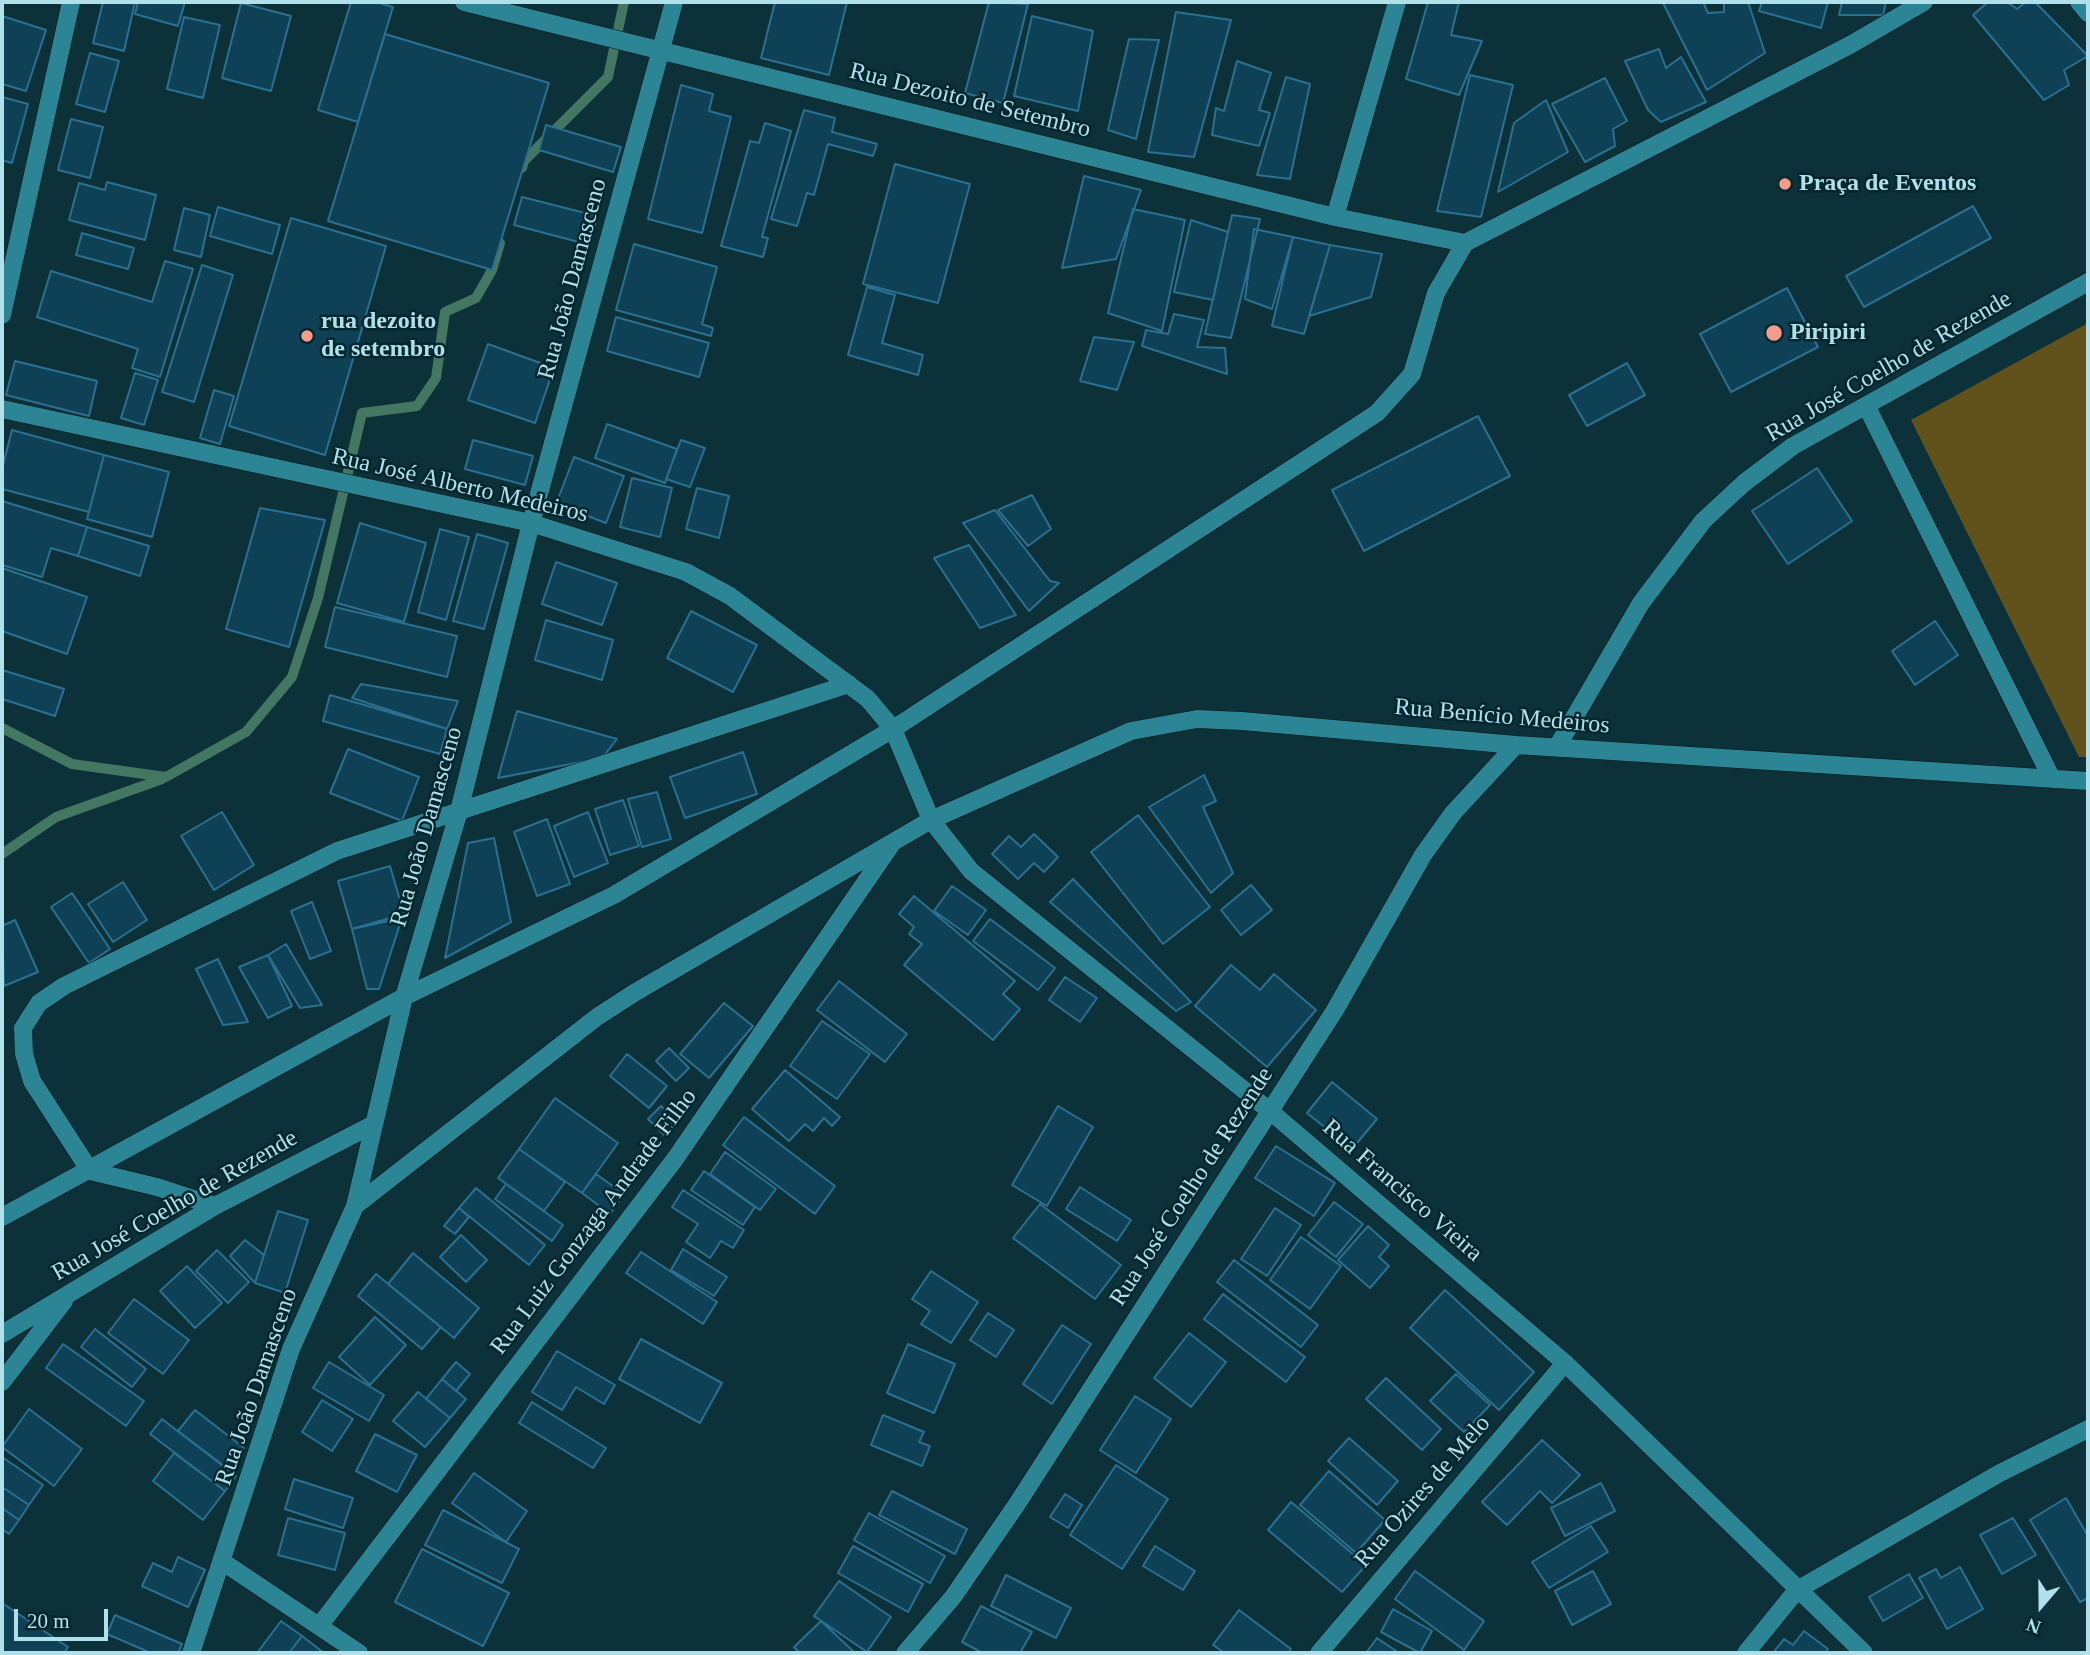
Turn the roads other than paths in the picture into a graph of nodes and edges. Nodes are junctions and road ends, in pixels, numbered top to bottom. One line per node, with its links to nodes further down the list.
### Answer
1 (71, 2): 12 (street)
2 (464, 2): 8 (street, Rua Dezoito de Setembro)
3 (674, 2): 8 (street, Rua João Damasceno)
4 (1397, 2): 9 (street)
5 (1924, 2): 10 (street)
6 (2079, 2): 7 (street)
7 (2088, 13)
8 (661, 50): 9 (street, Rua Dezoito de Setembro); 15 (street, Rua João Damasceno)
9 (1335, 217): 10 (street, Rua Dezoito de Setembro)
10 (1465, 243): 17 (street)
11 (2088, 282): 13 (street, Rua José Coelho de Rezende)
12 (2, 315)
13 (1867, 407): 19 (street, Rua José Coelho de Rezende); 21 (street)
14 (2, 409): 15 (street, Rua José Alberto Medeiros)
15 (531, 523): 16 (street, Rua José Alberto Medeiros); 23 (street, Rua João Damasceno)
16 (849, 684): 17 (street, Rua José Alberto Medeiros); 23 (street)
17 (892, 729): 20 (street, Rua José Alberto Medeiros); 26 (street)
18 (1516, 746): 19 (street, Rua Benício Medeiros); 24 (street, Rua Benício Medeiros); 27 (street, Rua José Coelho de Rezende)
19 (1557, 747): 21 (street, Rua Benício Medeiros)
20 (911, 772): 24 (street, Rua Francisco Vieira)
21 (2052, 779): 22 (street, Rua Benício Medeiros)
22 (2088, 781)
23 (459, 811): 26 (street, Rua João Damasceno); 29 (street)
24 (931, 820): 25 (street, Rua Benício Medeiros); 27 (street, Rua Francisco Vieira)
25 (895, 839): 31 (street, Rua Benício Medeiros); 40 (street, Rua Luiz Gonzaga Andrade Filho)
26 (404, 997): 28 (street, Rua João Damasceno); 29 (street)
27 (1270, 1111): 35 (street, Rua Francisco Vieira); 43 (street, Rua José Coelho de Rezende)
28 (374, 1124): 30 (street, Rua José Coelho de Rezende); 31 (street, Rua João Damasceno)
29 (89, 1171): 30 (street); 32 (street)
30 (215, 1206): 33 (street, Rua José Coelho de Rezende)
31 (355, 1206): 38 (street, Rua João Damasceno)
32 (2, 1217)
33 (69, 1295): 34 (street, Rua José Coelho de Rezende); 36 (street)
34 (2, 1334)
35 (1565, 1363): 39 (street, Rua Francisco Vieira); 44 (street, Rua Ozires de Melo)
36 (2, 1382)
37 (2088, 1429): 39 (street)
38 (223, 1562): 40 (street); 41 (street, Rua João Damasceno)
39 (1797, 1590): 45 (street); 46 (street, Rua Francisco Vieira)
40 (320, 1625): 42 (street)
41 (191, 1653)
42 (359, 1653)
43 (905, 1653)
44 (1319, 1653)
45 (1746, 1653)
46 (1864, 1653)

